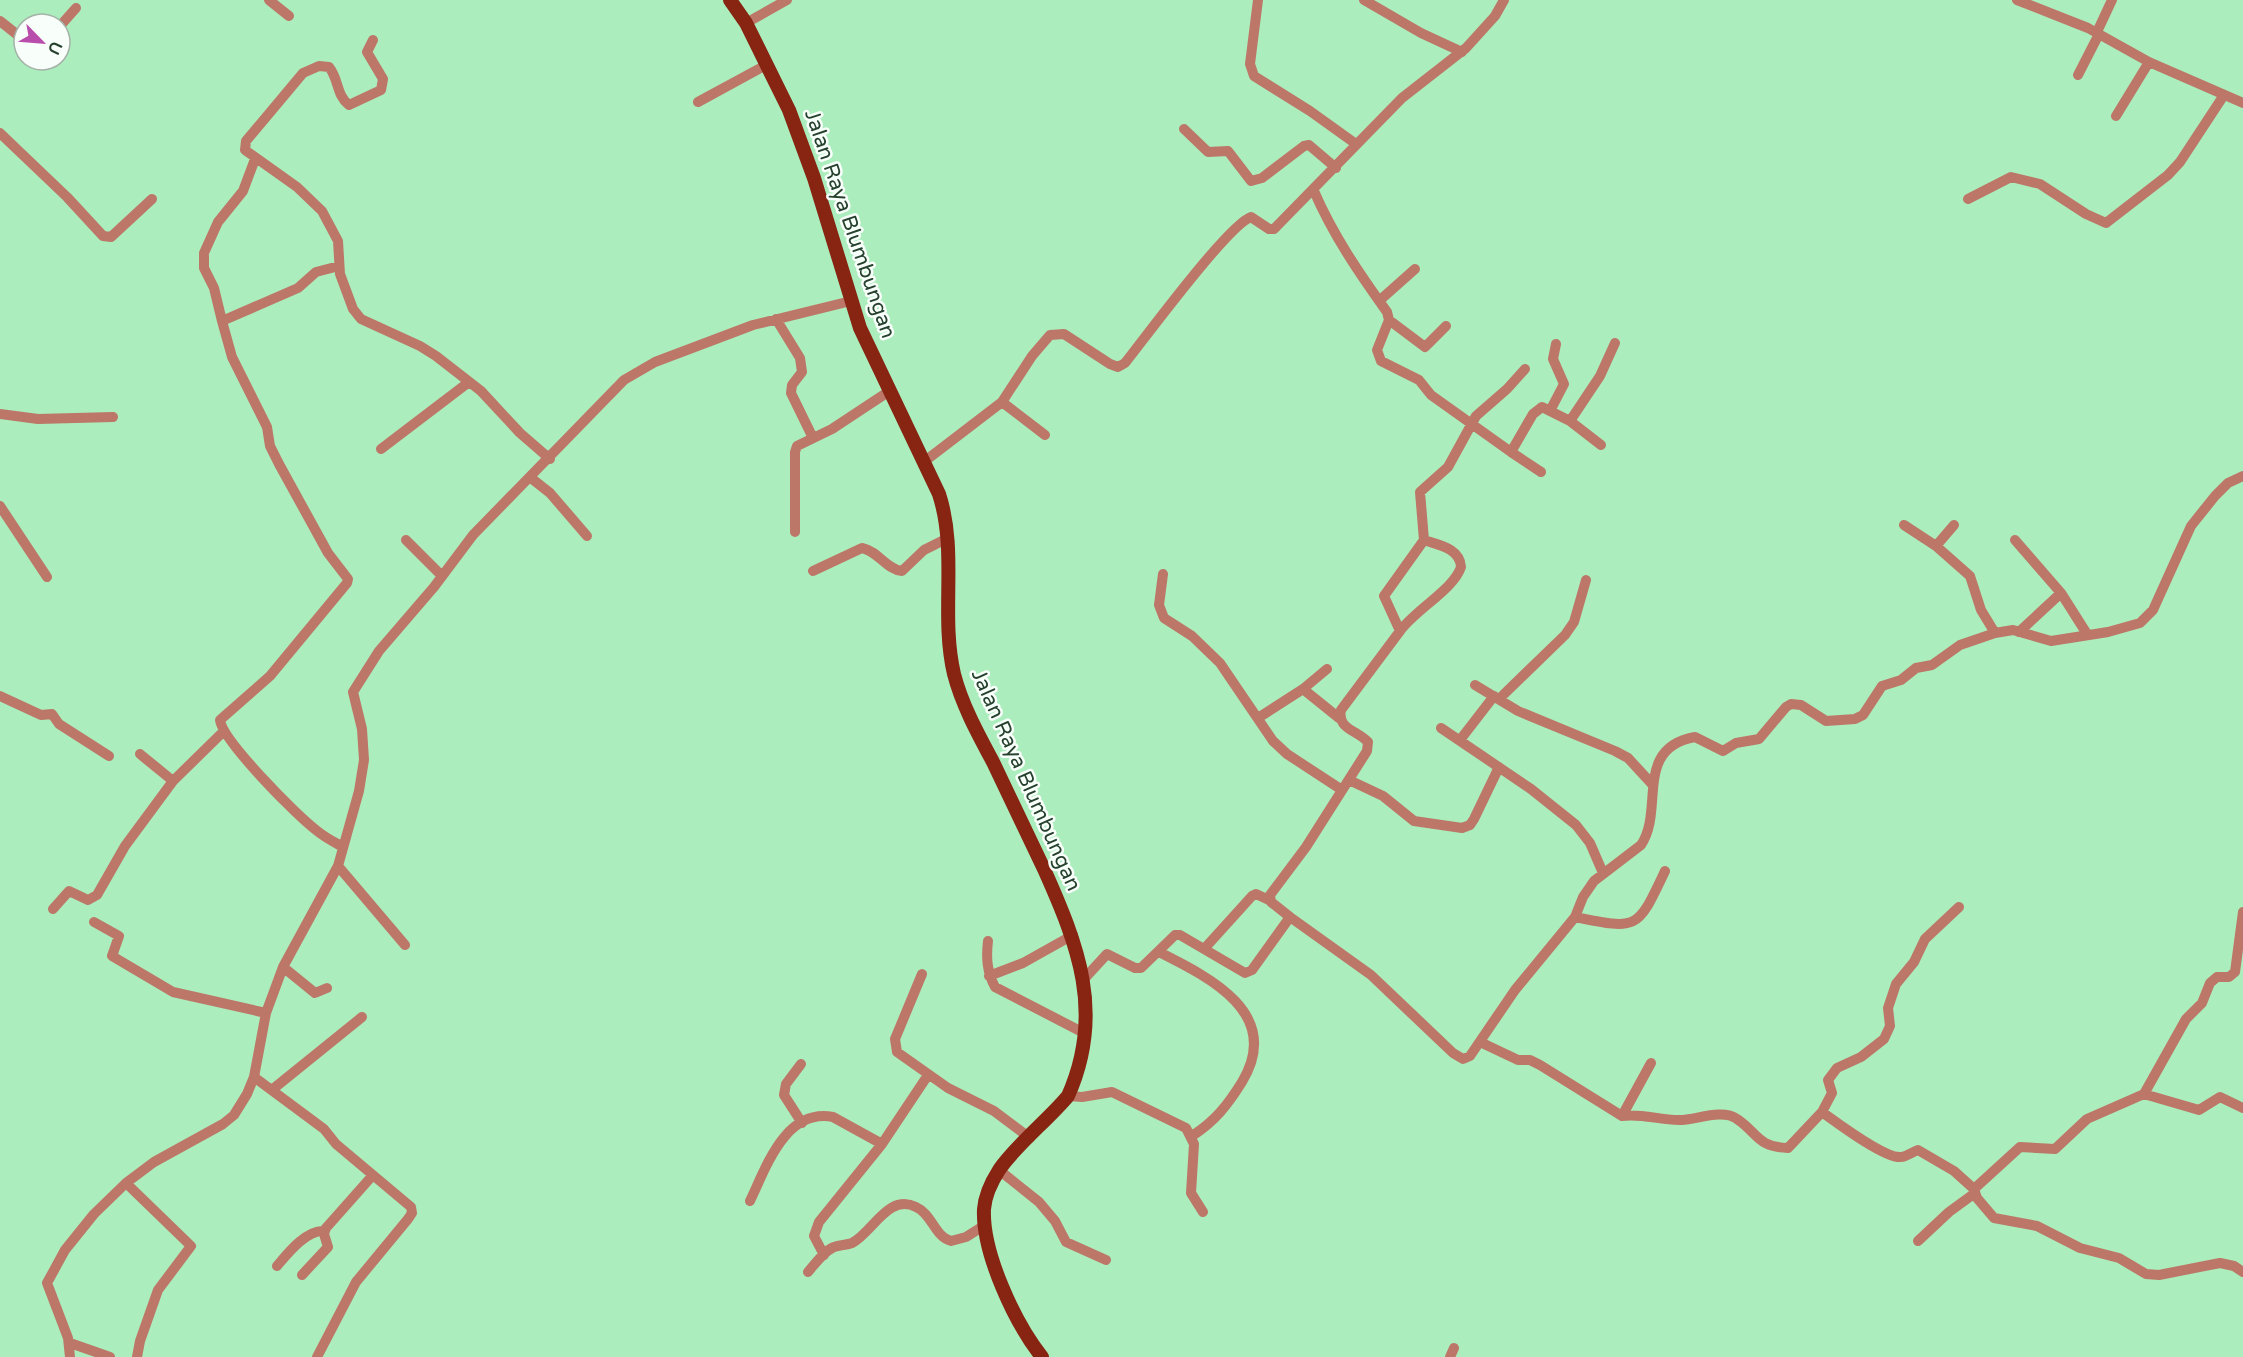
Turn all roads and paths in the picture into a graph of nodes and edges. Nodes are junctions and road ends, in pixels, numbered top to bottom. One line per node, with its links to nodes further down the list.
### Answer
1 (269, 0): 11 (street)
2 (730, 0): 13 (main road, Jalan Raya Blumbungan)
3 (787, 0): 13 (street)
4 (1258, 0): 27 (street)
5 (1364, 0): 17 (street)
6 (1504, 0): 17 (street)
7 (2017, 0): 15 (street)
8 (2112, 0): 15 (street)
9 (76, 9): 10 (street)
10 (72, 13)
11 (289, 16)
12 (0, 21): 14 (street)
13 (746, 23): 19 (main road, Jalan Raya Blumbungan)
14 (12, 30)
15 (2098, 33): 18 (street); 20 (street)
16 (373, 40): 28 (street)
17 (1462, 52): 27 (street)
18 (2149, 62): 21 (street); 24 (street)
19 (768, 64): 22 (street); 35 (main road, Jalan Raya Blumbungan)
20 (2078, 75)
21 (2224, 95): 23 (street); 32 (street)
22 (698, 102)
23 (2243, 103)
24 (2116, 116)
25 (1184, 129): 29 (street)
26 (0, 133): 31 (street)
27 (1356, 144): 29 (street)
28 (255, 159): 33 (street); 39 (street)
29 (1336, 168): 30 (street)
30 (1314, 191): 36 (street); 46 (street)
31 (152, 199)
32 (1968, 199)
33 (339, 266): 39 (street); 44 (street)
34 (1415, 269): 36 (street)
35 (850, 301): 37 (street); 45 (main road, Jalan Raya Blumbungan)
36 (1378, 301): 38 (street)
37 (776, 319): 53 (street); 57 (street)
38 (1389, 320): 40 (street); 51 (street)
39 (222, 321): 90 (street)
40 (1446, 326)
41 (1615, 343): 50 (street)
42 (1556, 344): 47 (street)
43 (1525, 369): 51 (street)
44 (469, 382): 55 (street); 57 (street)
45 (891, 390): 53 (street); 58 (main road, Jalan Raya Blumbungan)
46 (1002, 402): 52 (street); 58 (street)
47 (1551, 409): 50 (street); 56 (street)
48 (0, 414): 49 (street)
49 (113, 417)
50 (1570, 421): 54 (street)
51 (1469, 425): 56 (street); 69 (street)
52 (1045, 435)
53 (813, 438): 65 (street)
54 (1600, 445)
55 (381, 450)
56 (1511, 452): 59 (street)
57 (550, 459): 61 (street)
58 (925, 461): 67 (main road, Jalan Raya Blumbungan)
59 (1541, 472)
60 (2243, 476): 81 (street)
61 (531, 478): 66 (street); 74 (street)
62 (0, 506): 75 (street)
63 (1904, 525): 71 (street)
64 (1954, 525): 71 (street)
65 (795, 532)
66 (587, 536)
67 (948, 538): 72 (street); 110 (main road, Jalan Raya Blumbungan)
68 (405, 540): 74 (street)
69 (1424, 540): 78 (street); 78 (street)
70 (2015, 540): 77 (street)
71 (1936, 546): 80 (street)
72 (813, 572)
73 (1163, 574): 87 (street)
74 (442, 576): 99 (street)
75 (47, 577)
76 (1586, 580): 86 (street)
77 (2061, 593): 79 (street); 81 (street)
78 (1400, 631): 88 (street)
79 (2019, 632): 80 (street); 81 (street)
80 (1995, 633): 97 (street)
81 (2086, 634)
82 (1327, 669): 84 (street)
83 (1475, 685): 86 (street)
84 (1303, 689): 87 (street); 88 (street)
85 (0, 696): 93 (street)
86 (1496, 698): 91 (street); 97 (street)
87 (1258, 718): 98 (street)
88 (1339, 718): 95 (street)
89 (1442, 728): 91 (street)
90 (224, 731): 96 (street); 99 (street)
91 (1460, 740): 94 (street)
92 (140, 754): 96 (street)
93 (110, 756)
94 (1499, 767): 95 (street); 102 (street)
95 (1349, 780): 98 (street)
96 (173, 781): 105 (street)
97 (1652, 784): 102 (street)
98 (1342, 790): 103 (street)
99 (343, 847): 100 (street)
100 (338, 866): 112 (street); 115 (street)
101 (1665, 871): 108 (street)
102 (1603, 873): 108 (street)
103 (1269, 900): 107 (street); 113 (street)
104 (1959, 907): 132 (street)
105 (54, 909)
106 (2243, 912): 129 (street)
107 (1290, 917): 113 (street); 123 (street)
108 (1575, 917): 123 (street)
109 (94, 922): 120 (street)
110 (1073, 935): 117 (street); 118 (main road, Jalan Raya Blumbungan)
111 (988, 941): 117 (street)
112 (405, 945)
113 (1204, 949): 114 (street)
114 (1159, 952): 118 (street); 135 (street)
115 (283, 968): 119 (street); 120 (street)
116 (922, 974): 126 (street)
117 (989, 976): 122 (street)
118 (1084, 979): 122 (main road, Jalan Raya Blumbungan)
119 (327, 988)
120 (266, 1013): 127 (street)
121 (362, 1017): 128 (street)
122 (1084, 1033): 130 (main road, Jalan Raya Blumbungan)
123 (1480, 1042): 133 (street)
124 (1651, 1063): 133 (street)
125 (801, 1064): 134 (street)
126 (928, 1075): 136 (street); 137 (street)
127 (254, 1077): 128 (street); 140 (street)
128 (273, 1089): 139 (street)
129 (2144, 1094): 131 (street); 141 (street)
130 (1068, 1096): 135 (street); 136 (main road, Jalan Raya Blumbungan)
131 (2243, 1108)
132 (1822, 1112): 133 (street); 141 (street)
133 (1622, 1116)
134 (802, 1123): 137 (street); 142 (street)
135 (1192, 1136): 143 (street)
136 (1030, 1138): 138 (main road, Jalan Raya Blumbungan)
137 (882, 1144): 147 (street)
138 (999, 1170): 144 (main road, Jalan Raya Blumbungan); 148 (street)
139 (373, 1175): 145 (street); 157 (street)
140 (126, 1183): 153 (street); 156 (street)
141 (1975, 1191): 146 (street); 151 (street)
142 (750, 1201)
143 (1203, 1212)
144 (985, 1225): 147 (street); 158 (main road, Jalan Raya Blumbungan)
145 (324, 1231): 149 (street); 152 (street)
146 (1918, 1241)
147 (824, 1255): 150 (street)
148 (1106, 1260)
149 (277, 1266)
150 (808, 1272)
151 (2243, 1272)
152 (302, 1275)
153 (70, 1343): 154 (street); 155 (street)
154 (70, 1357)
155 (110, 1357)
156 (137, 1357)
157 (317, 1357)
158 (1042, 1357)

